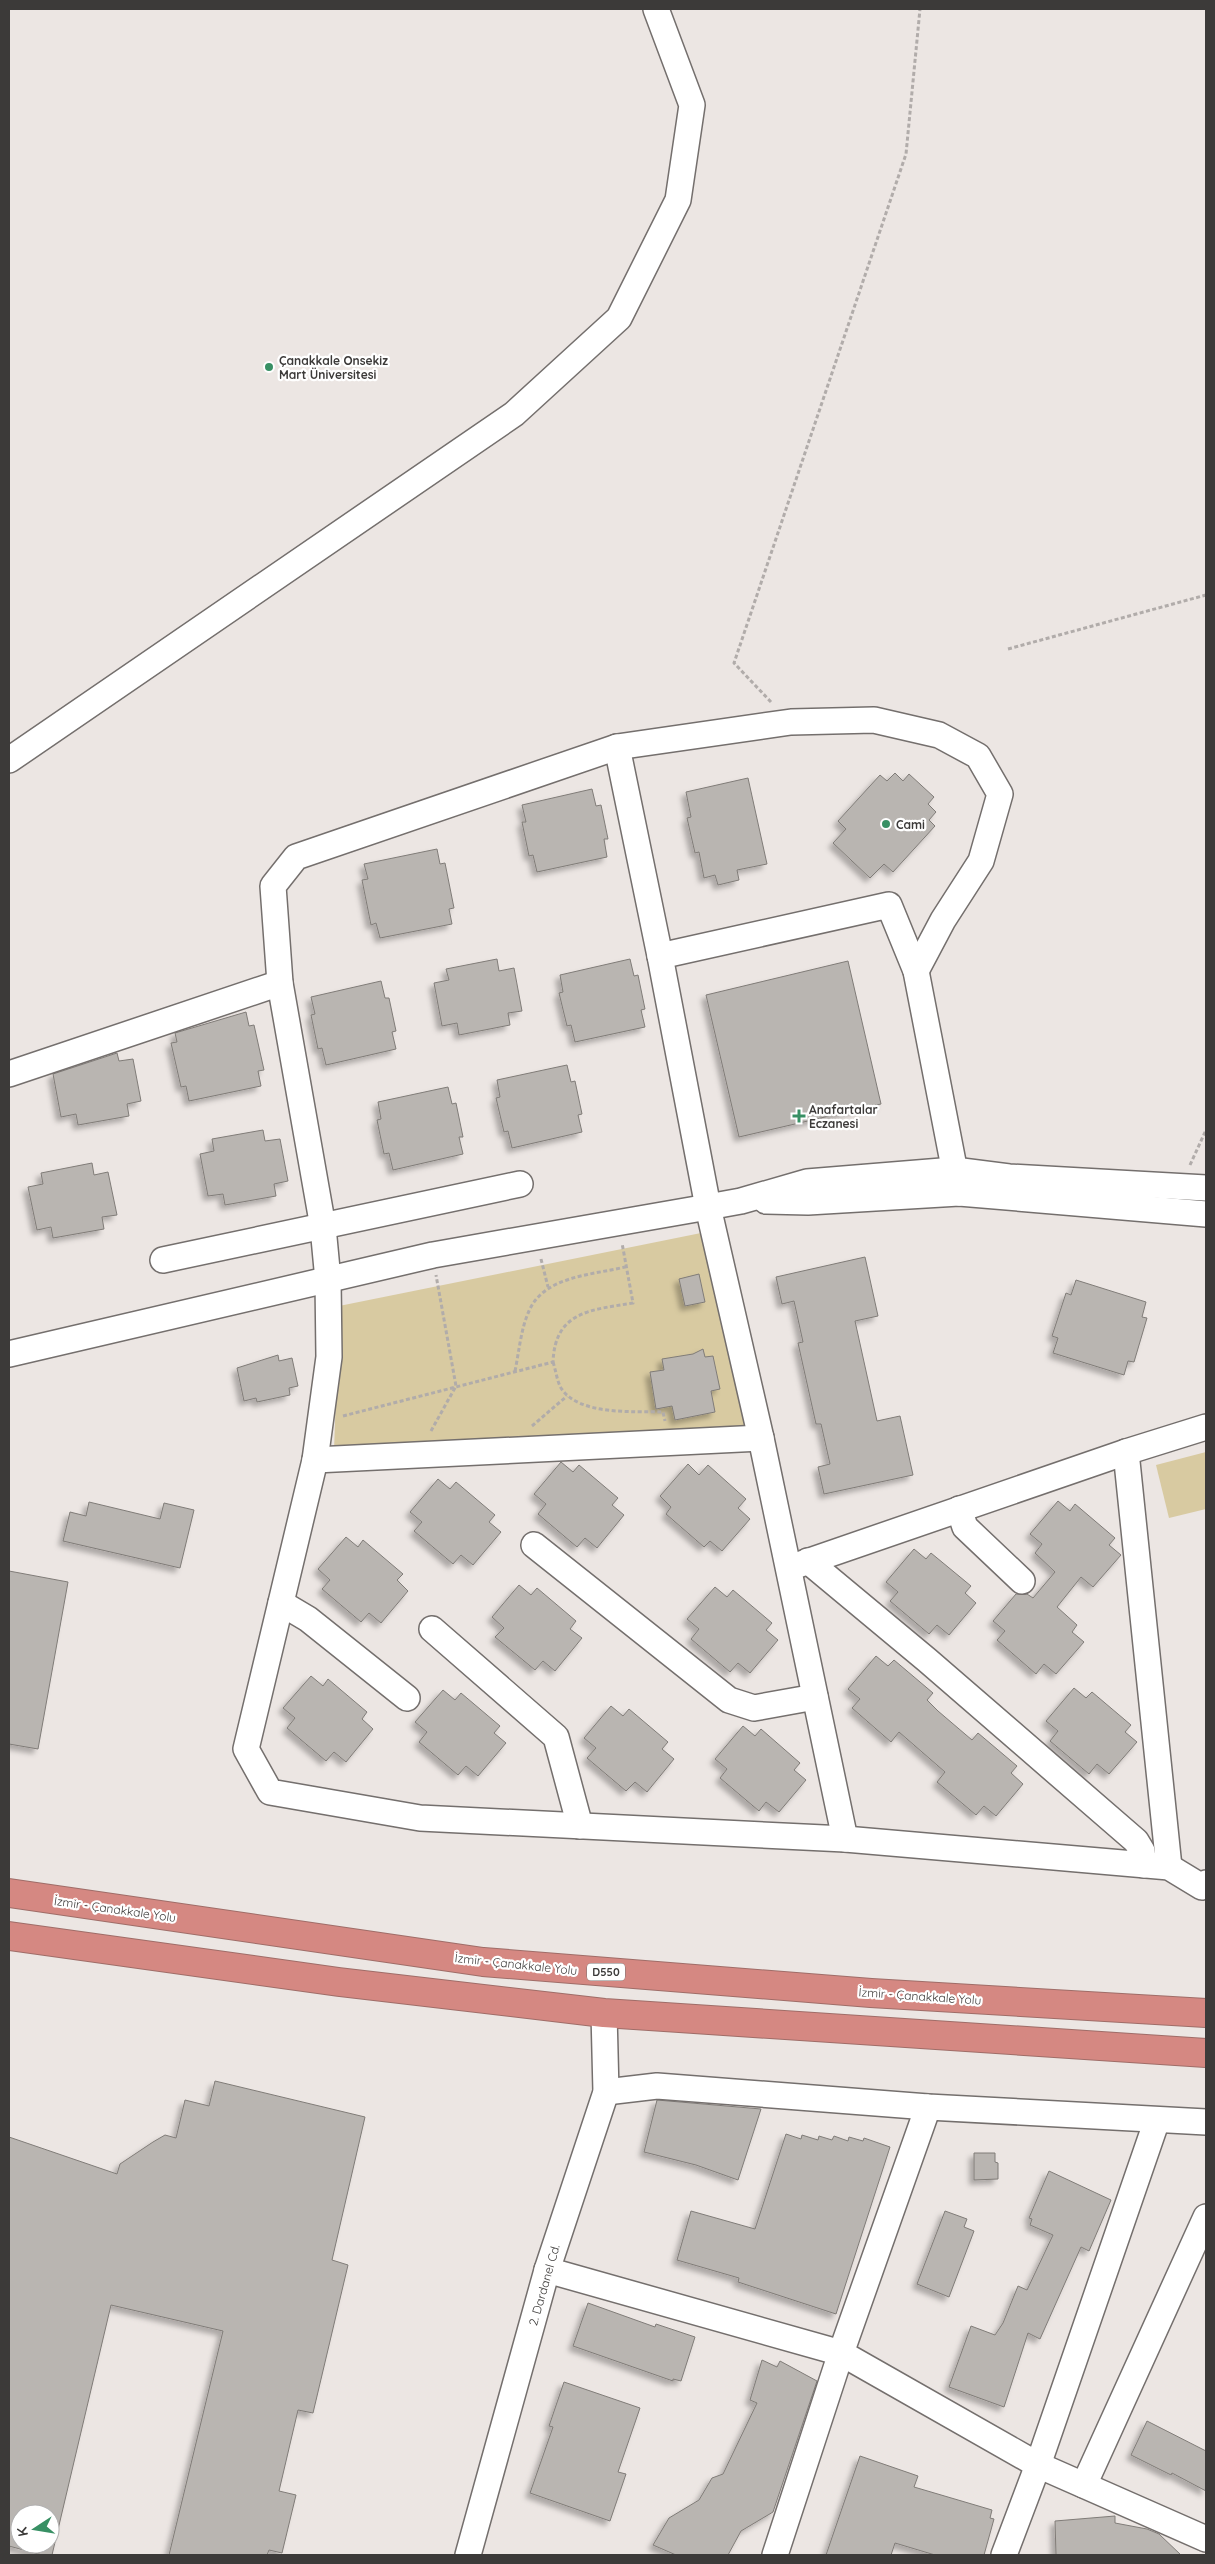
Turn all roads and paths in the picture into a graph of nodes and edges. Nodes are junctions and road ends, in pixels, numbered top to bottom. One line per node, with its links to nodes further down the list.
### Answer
1 (656, 9): 7 (street)
2 (920, 9): 5 (path)
3 (1206, 595): 4 (path)
4 (1008, 649)
5 (791, 722): 6 (street); 9 (street)
6 (617, 747): 8 (street); 10 (street)
7 (9, 760)
8 (660, 956): 9 (street); 17 (street)
9 (916, 971): 13 (street)
10 (280, 983): 11 (street); 20 (street)
11 (9, 1074)
12 (1206, 1130): 15 (path)
13 (957, 1182): 15 (street); 17 (street); 18 (street)
14 (520, 1184): 20 (street)
15 (1180, 1186): 16 (street)
16 (1206, 1188)
17 (708, 1207): 19 (street); 34 (street)
18 (1206, 1214)
19 (618, 1223): 21 (street); 24 (path)
20 (323, 1227): 23 (street); 25 (street)
21 (536, 1237): 22 (street); 26 (path)
22 (432, 1255): 25 (street); 30 (path)
23 (162, 1260)
24 (625, 1267): 26 (path); 28 (path)
25 (328, 1280): 27 (street); 32 (street)
26 (548, 1287): 29 (path)
27 (9, 1354)
28 (553, 1362): 29 (path); 31 (path)
29 (515, 1371): 30 (path)
30 (456, 1386): 32 (path); 38 (path)
31 (567, 1396): 35 (path); 36 (path)
32 (321, 1422): 39 (street)
33 (1206, 1427): 37 (street)
34 (761, 1438): 35 (street); 42 (street)
35 (669, 1443): 36 (street)
36 (503, 1451): 38 (street)
37 (1126, 1452): 40 (street); 51 (street)
38 (418, 1455): 39 (street)
39 (315, 1460): 44 (street)
40 (959, 1509): 42 (street); 43 (street)
41 (534, 1545): 46 (street)
42 (798, 1565): 46 (street); 50 (street)
43 (1022, 1582)
44 (281, 1603): 47 (street); 48 (street)
45 (432, 1629): 48 (street)
46 (815, 1697): 49 (street)
47 (407, 1698)
48 (580, 1826): 49 (street)
49 (845, 1839): 50 (street)
50 (1144, 1865): 51 (street)
51 (1169, 1867): 52 (street)
52 (1206, 1883)
53 (9, 1893): 56 (highway, İzmir - Çanakkale Yolu / D550)
54 (9, 1936): 55 (highway)
55 (604, 2013): 57 (highway); 58 (street, 2. Dardanel Cd.)
56 (1206, 2013)
57 (1206, 2053)
58 (606, 2092): 59 (street); 63 (street, 2. Dardanel Cd.)
59 (928, 2107): 60 (street); 64 (street)
60 (1157, 2120): 61 (street); 65 (street)
61 (1206, 2122)
62 (1206, 2217): 66 (street)
63 (547, 2270): 64 (street); 68 (street, 2. Dardanel Cd.)
64 (841, 2353): 65 (street); 69 (street)
65 (1038, 2465): 66 (street); 70 (street)
66 (1084, 2485): 67 (street)
67 (1206, 2539)
68 (468, 2555)
69 (775, 2555)
70 (1004, 2555)

